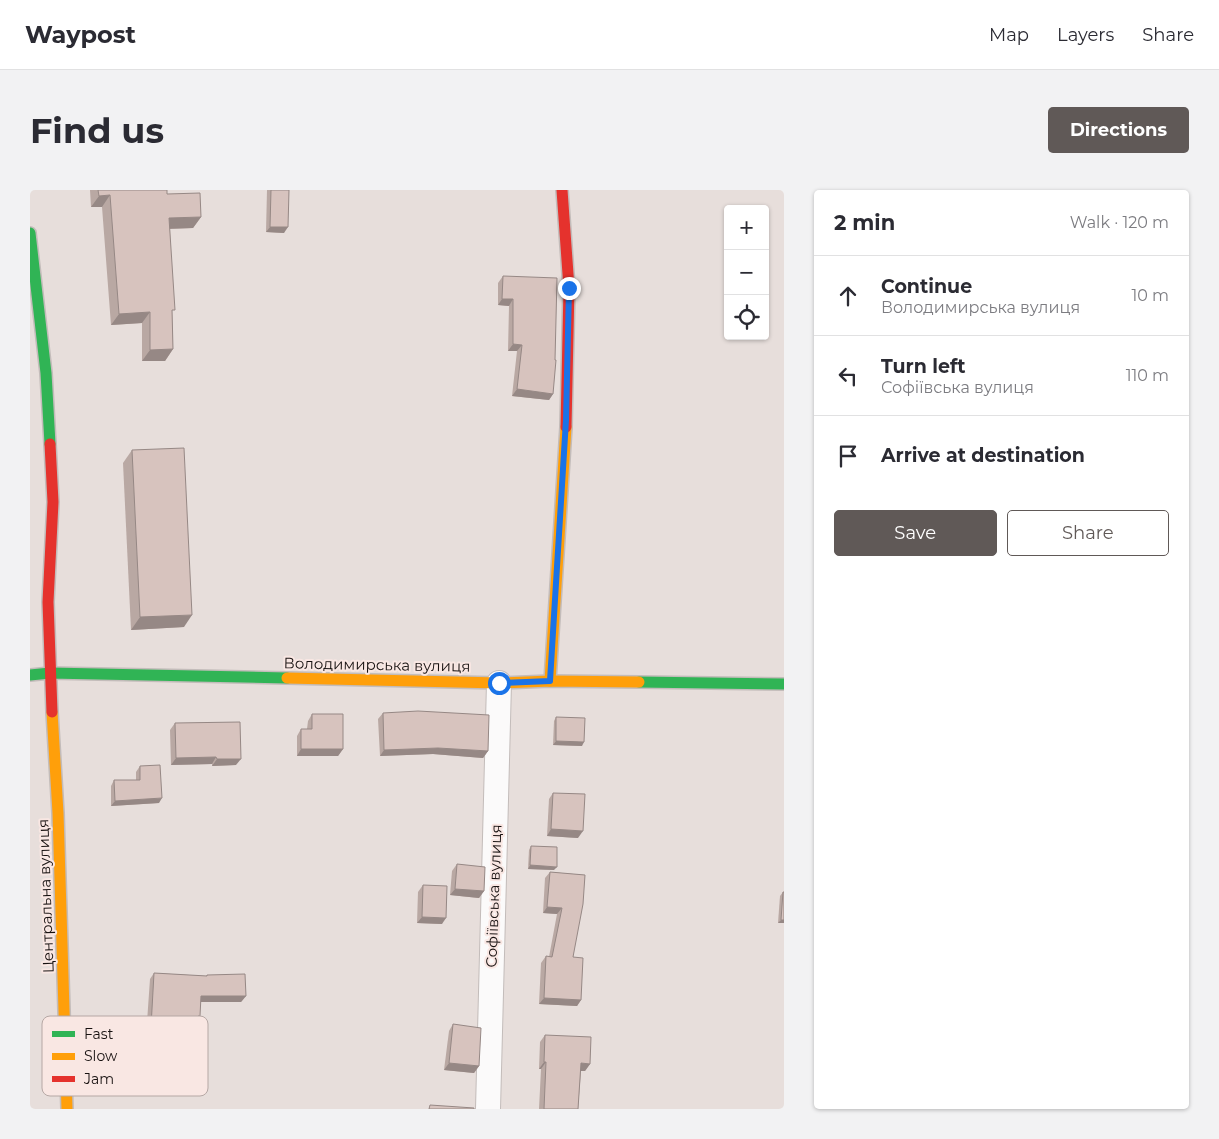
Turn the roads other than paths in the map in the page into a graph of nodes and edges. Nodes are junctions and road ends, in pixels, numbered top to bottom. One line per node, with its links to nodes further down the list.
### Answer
1 (562, 190): 5 (street)
2 (30, 233): 3 (street, Центральна вулиця)
3 (50, 673): 4 (street, Володимирська вулиця); 6 (street, Володимирська вулиця); 8 (street, Центральна вулиця)
4 (30, 675)
5 (550, 681): 6 (street, Володимирська вулиця); 7 (street, Володимирська вулиця)
6 (499, 683): 11 (street, Софіївська вулиця)
7 (784, 684)
8 (64, 1016)
9 (67, 1096): 10 (street, Центральна вулиця)
10 (67, 1109)
11 (488, 1109)

